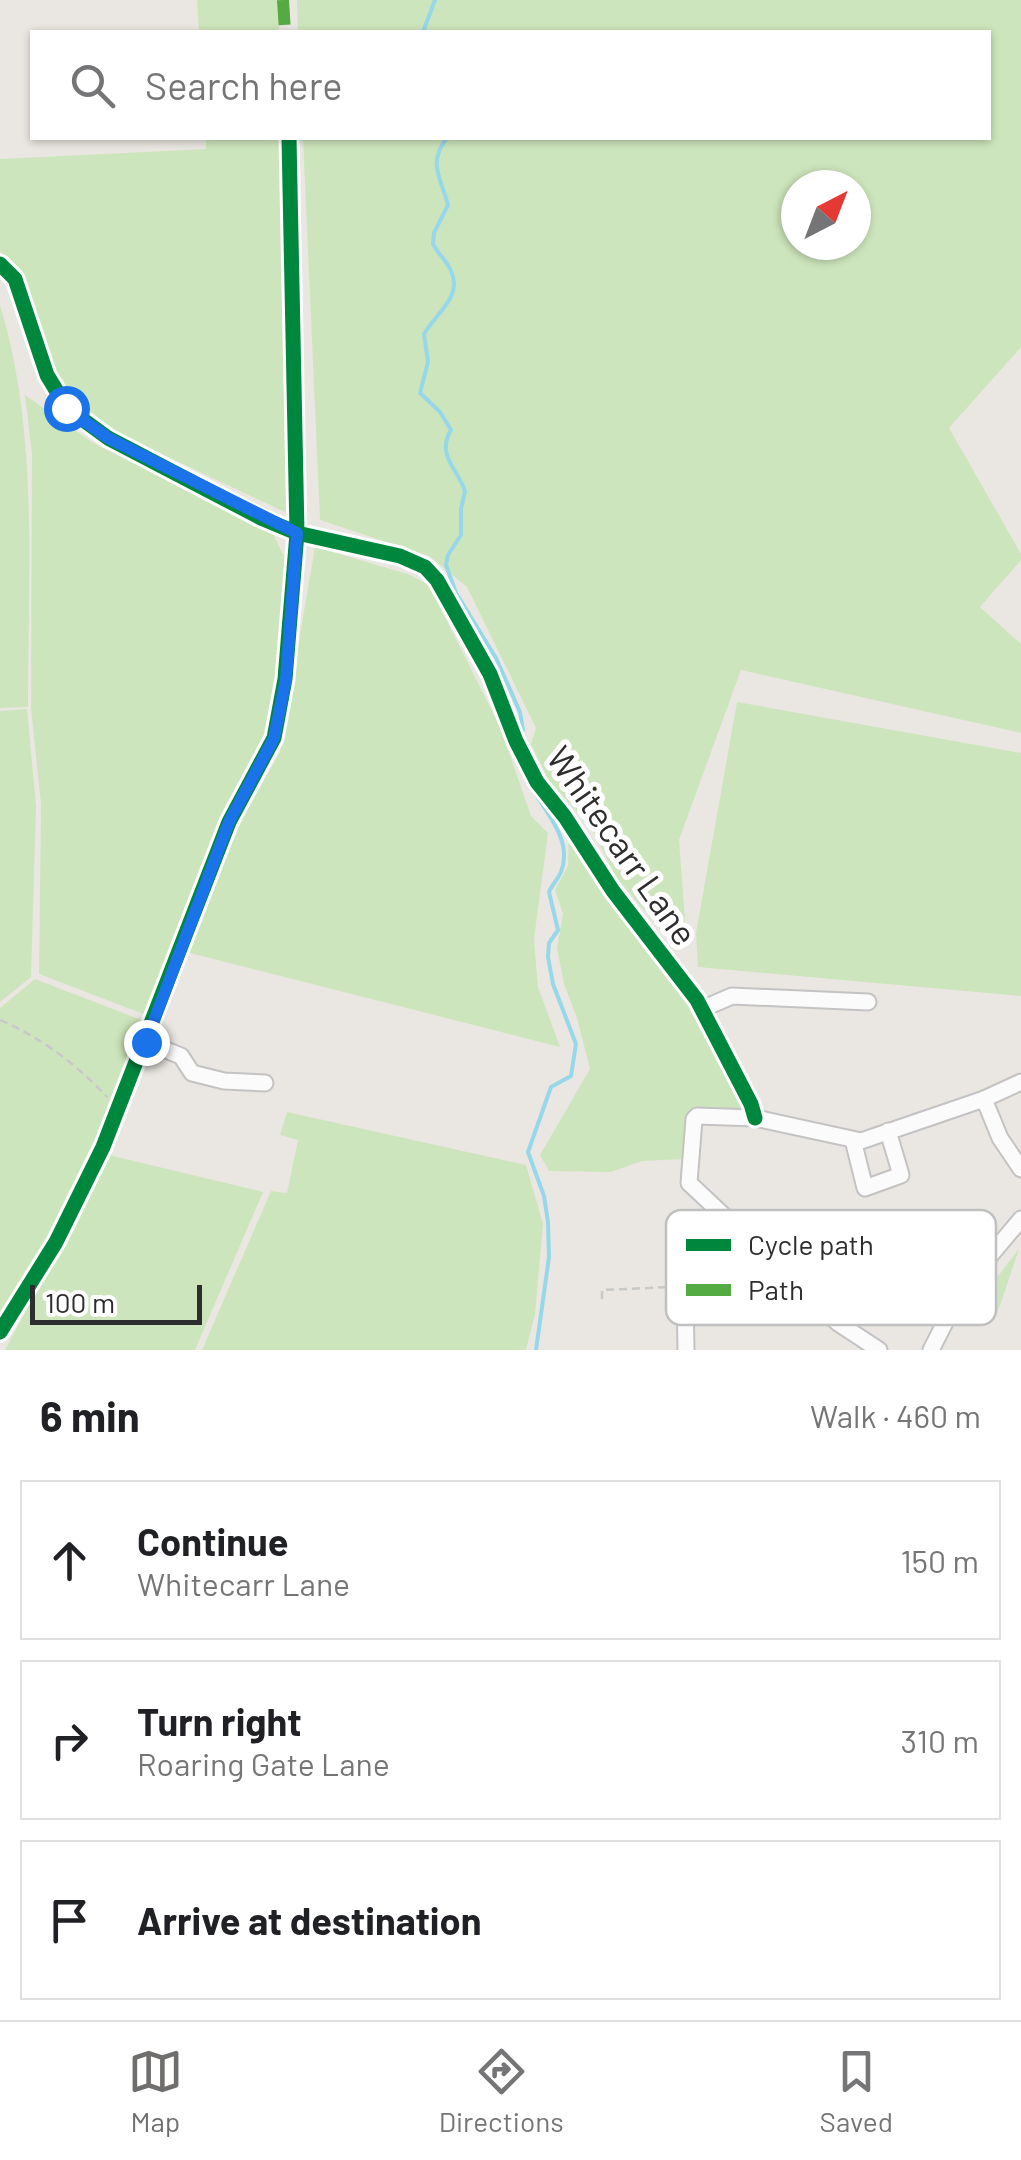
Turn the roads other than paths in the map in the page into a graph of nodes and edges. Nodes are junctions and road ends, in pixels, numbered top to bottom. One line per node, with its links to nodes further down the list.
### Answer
1 (0, 264): 2 (street, Whitecarr Lane)
2 (297, 533): 4 (street, Whitecarr Lane); 5 (street)
3 (868, 1002): 4 (street)
4 (702, 1009): 9 (street, Whitecarr Lane)
5 (146, 1042): 7 (street); 19 (street)
6 (1021, 1082): 8 (street)
7 (266, 1083)
8 (984, 1100): 10 (street); 12 (street)
9 (754, 1118): 11 (street); 13 (street)
10 (888, 1131): 11 (street); 11 (street)
11 (853, 1140)
12 (1021, 1168)
13 (717, 1210)
14 (1021, 1218): 15 (street)
15 (996, 1248)
16 (686, 1325): 20 (street)
17 (841, 1325): 21 (street)
18 (943, 1325): 22 (street)
19 (0, 1332)
20 (686, 1350)
21 (879, 1350)
22 (930, 1350)

